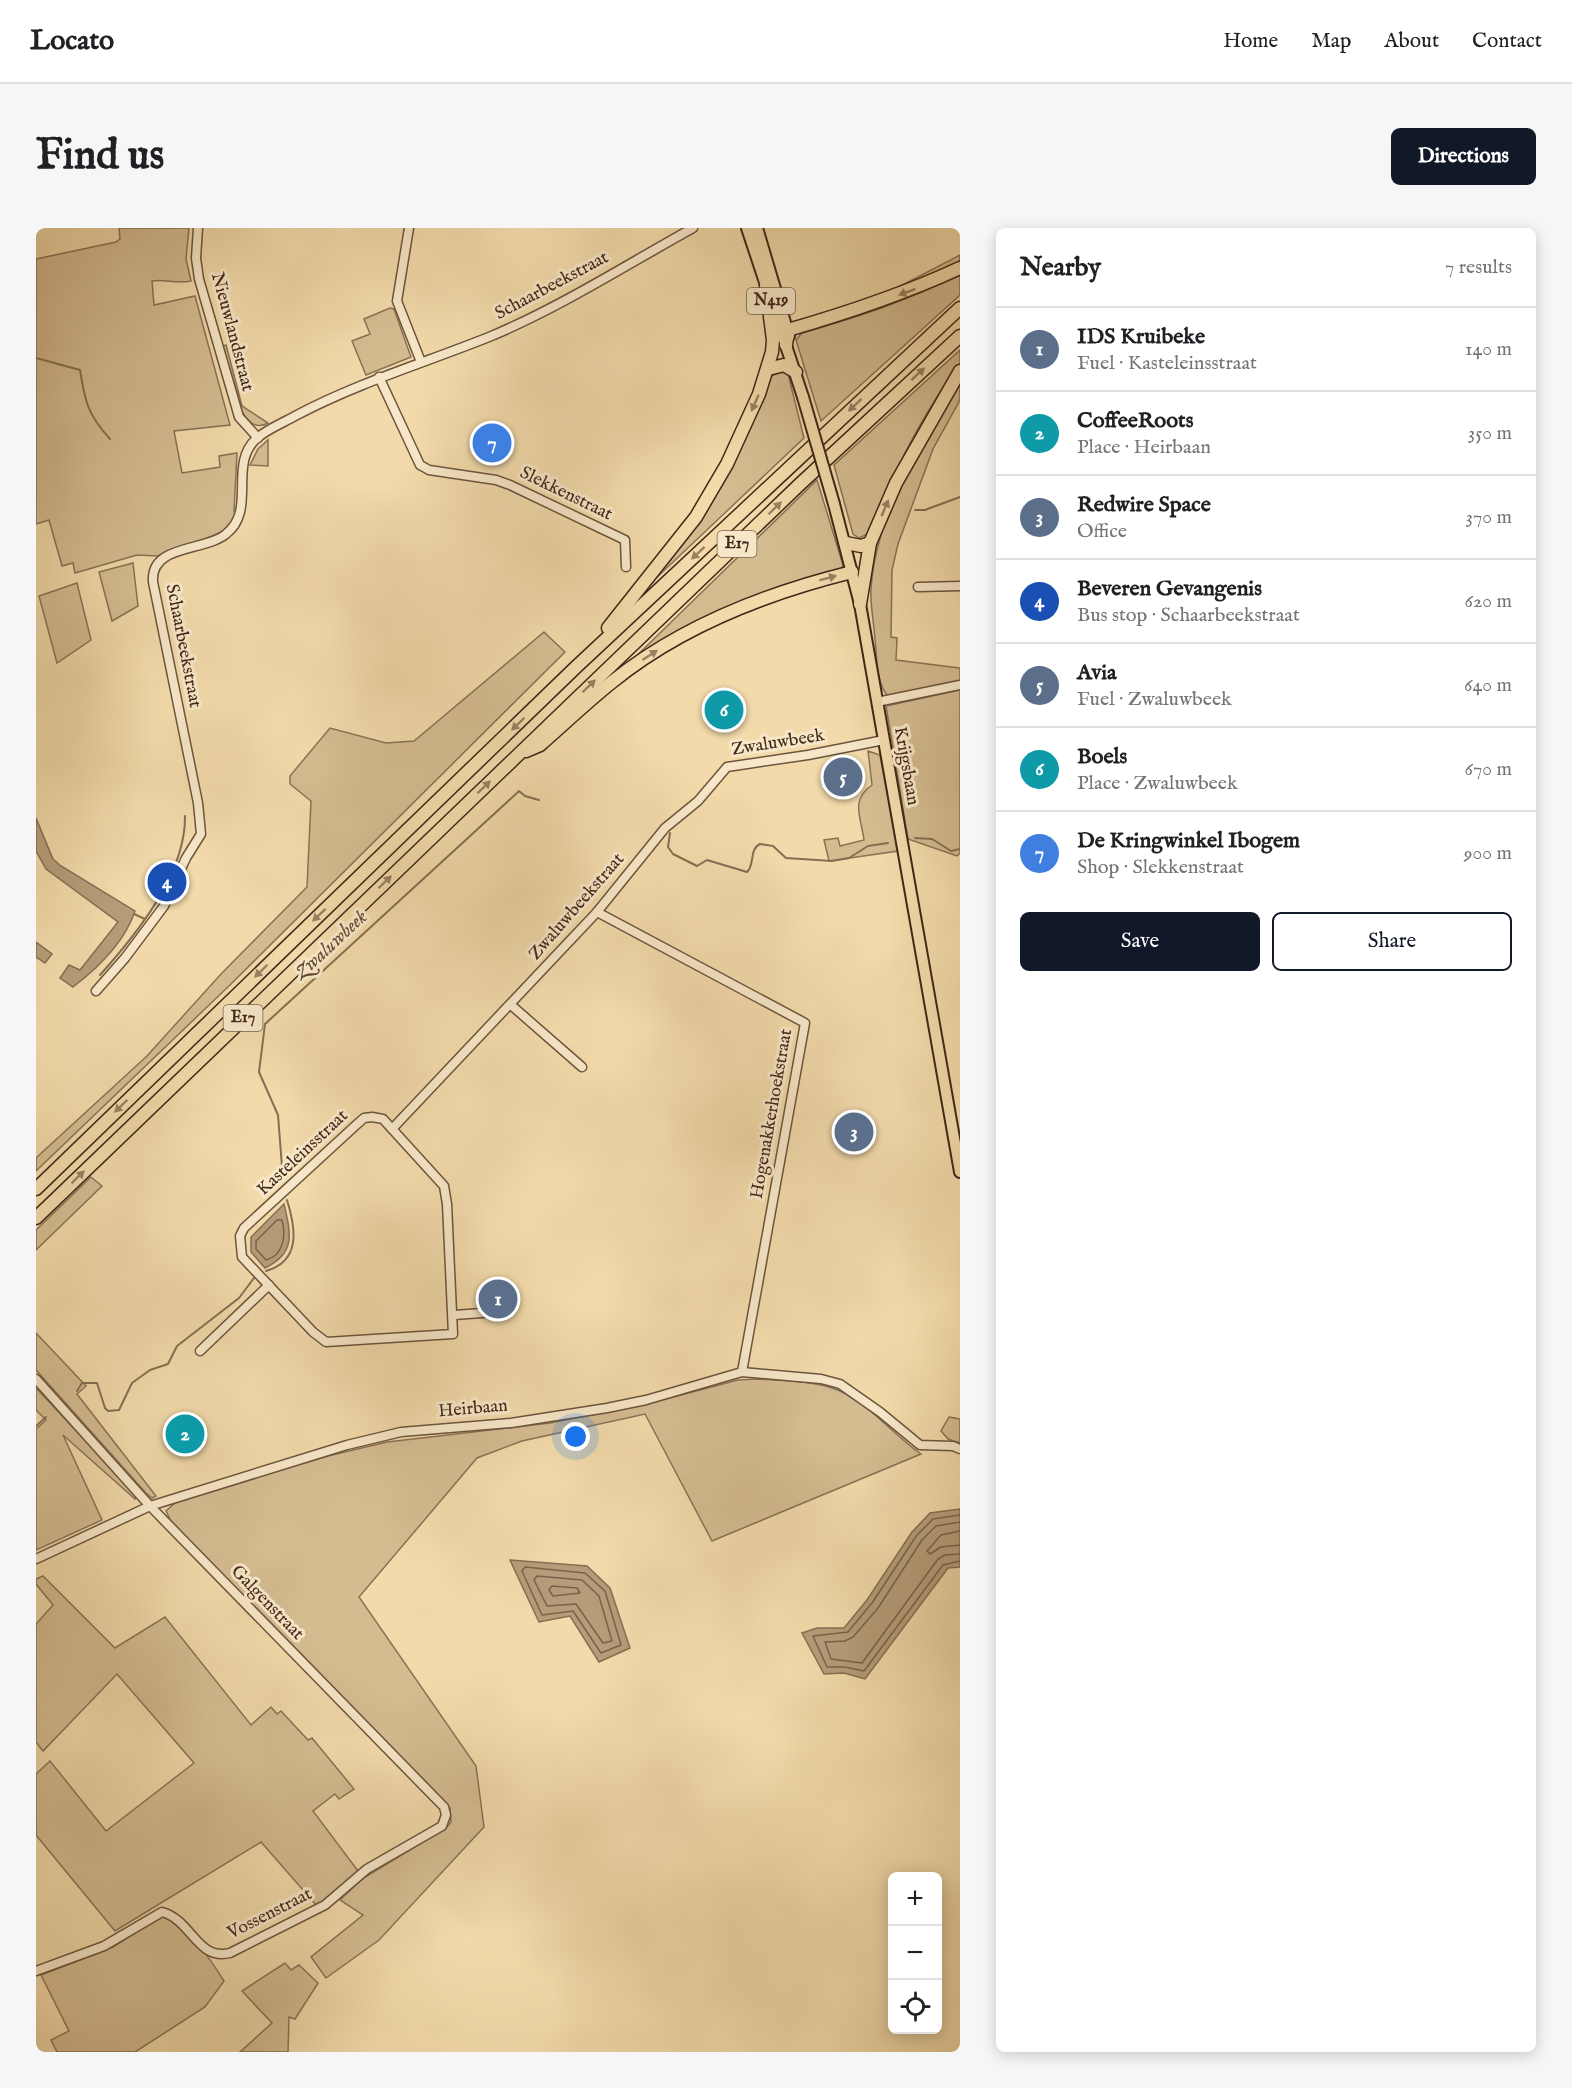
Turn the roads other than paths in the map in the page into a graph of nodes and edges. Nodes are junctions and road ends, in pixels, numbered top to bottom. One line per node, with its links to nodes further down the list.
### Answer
1 (198, 228): 17 (street, Nieuwlandstraat)
2 (409, 228): 12 (street)
3 (693, 228): 12 (street, Schaarbeekstraat)
4 (747, 228): 7 (main road, Krijgsbaan / N419)
5 (757, 228): 9 (main road, Krijgsbaan / N419)
6 (960, 268): 9 (highway, one-way to 9)
7 (766, 285): 11 (main road, Krijgsbaan / N419); 13 (highway)
8 (960, 309): 25 (highway, E17, one-way to 25)
9 (788, 330): 11 (highway); 15 (main road, Krijgsbaan / N419)
10 (960, 336): 29 (highway, E17, one-way to 10)
11 (786, 345): 15 (main road, Krijgsbaan / N419)
12 (421, 362): 16 (street, Schaarbeekstraat)
13 (768, 369): 15 (highway); 25 (highway, one-way to 25)
14 (960, 371): 19 (highway, one-way to 14)
15 (796, 372): 18 (main road, Krijgsbaan / N419, bridge)
16 (379, 377): 17 (street, Schaarbeekstraat); 20 (street, Slekkenstraat)
17 (258, 438): 32 (street, Schaarbeekstraat)
18 (846, 543): 19 (highway); 21 (main road, Krijgsbaan / N419)
19 (870, 543): 24 (highway)
20 (626, 567)
21 (852, 572): 24 (main road, Krijgsbaan / N419); 29 (highway, one-way to 21)
22 (960, 586): 23 (street)
23 (918, 587)
24 (860, 604): 27 (main road, Krijgsbaan / N419)
25 (575, 668): 37 (highway, E17, one-way to 37)
26 (960, 685): 27 (street)
27 (877, 702): 28 (main road, Krijgsbaan / N419)
28 (885, 740): 30 (street, Zwaluwbeek); 36 (main road, Krijgsbaan / N419)
29 (516, 756): 38 (highway, E17, one-way to 29)
30 (665, 828): 31 (street, Zwaluwbeekstraat)
31 (597, 912): 33 (street, Zwaluwbeekstraat); 43 (street, Hogenakkerhoekstraat)
32 (96, 991)
33 (511, 1005): 34 (street); 35 (street, Zwaluwbeekstraat)
34 (582, 1067)
35 (392, 1130): 39 (street, Kasteleinsstraat); 41 (street, Kasteleinsstraat)
36 (960, 1172)
37 (36, 1189)
38 (36, 1218)
39 (269, 1285): 41 (street, Kasteleinsstraat); 42 (street)
40 (510, 1311): 41 (street)
41 (454, 1316)
42 (200, 1351)
43 (742, 1372): 45 (street, Heirbaan); 46 (street, Heirbaan)
44 (36, 1378): 46 (street)
45 (957, 1447)
46 (150, 1506): 47 (street); 48 (street, Galgenstraat)
47 (36, 1559)
48 (447, 1815): 49 (street, Vossenstraat)
49 (36, 1971)

